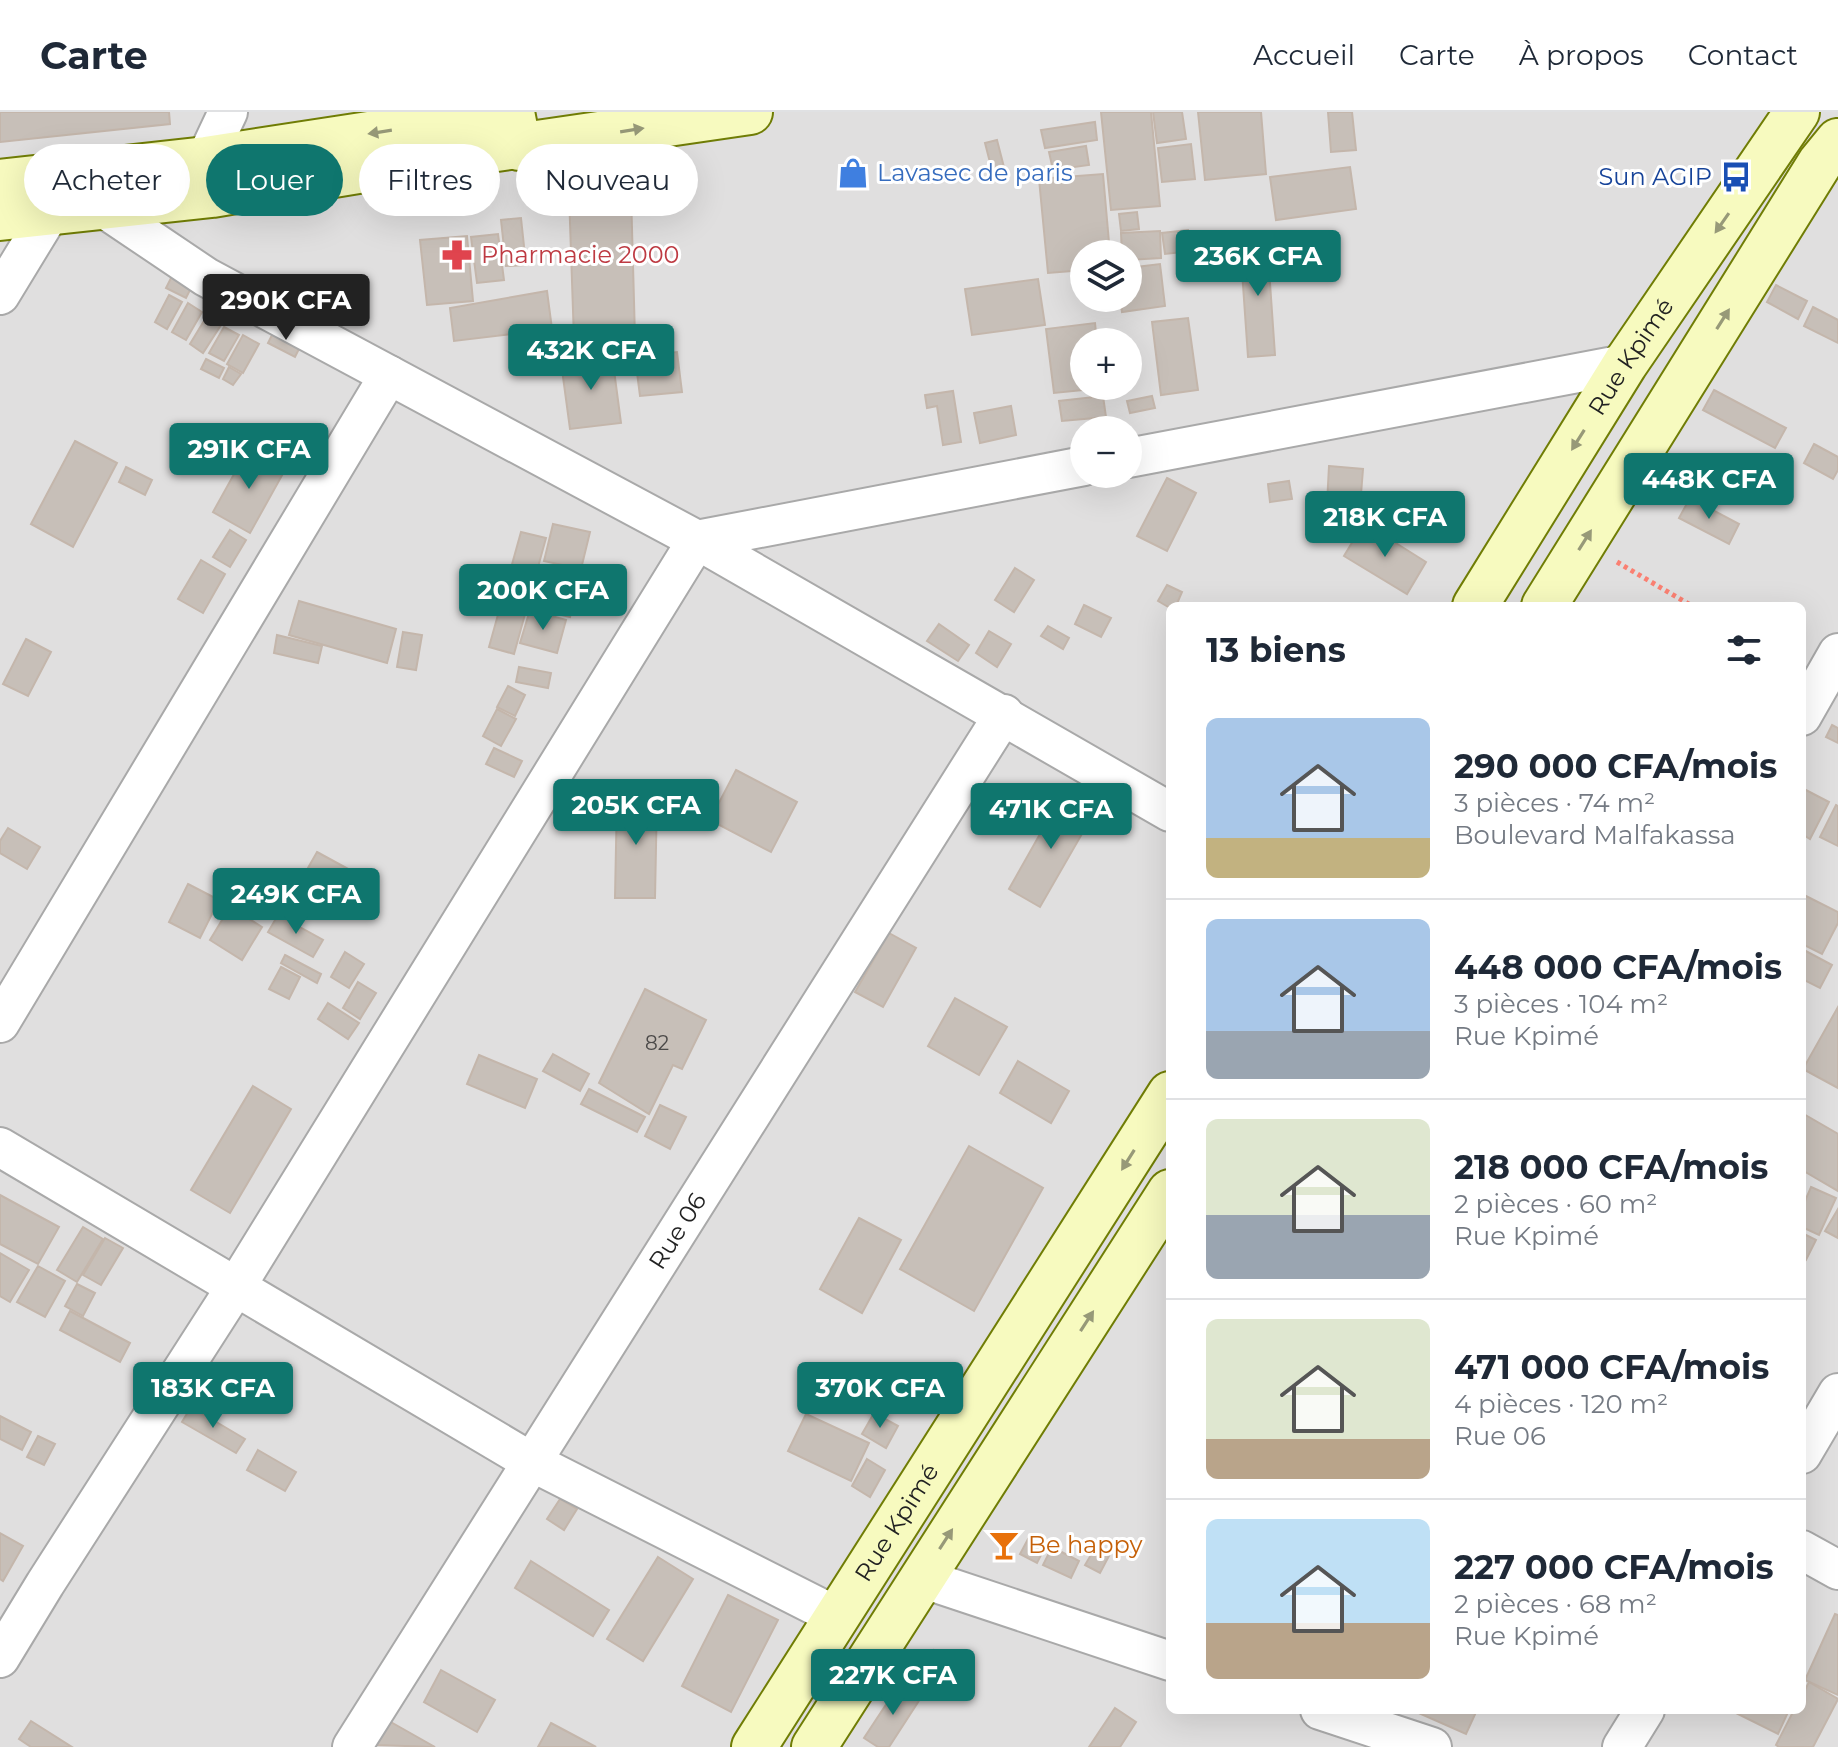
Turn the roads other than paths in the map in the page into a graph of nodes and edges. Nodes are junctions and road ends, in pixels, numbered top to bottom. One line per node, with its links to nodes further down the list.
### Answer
1 (228, 112): 6 (street)
2 (750, 112): 4 (main road, one-way to 2)
3 (1797, 112): 19 (main road, Rue Kpimé, one-way to 19)
4 (516, 130): 7 (main road, one-way to 7); 13 (main road)
5 (1838, 141): 25 (main road, one-way to 5)
6 (213, 144)
7 (343, 146)
8 (206, 159): 9 (main road); 12 (street)
9 (190, 163)
10 (0, 182): 11 (main road)
11 (24, 184)
12 (190, 192)
13 (190, 198)
14 (24, 216): 17 (main road)
15 (48, 216): 18 (street)
16 (125, 216): 20 (street)
17 (0, 218)
18 (0, 295)
19 (1625, 364): 21 (street); 24 (main road, Rue Kpimé, one-way to 24)
20 (389, 375): 23 (street); 30 (street)
21 (1142, 455)
22 (1070, 469): 23 (street)
23 (697, 540): 28 (street); 34 (street)
24 (1477, 602)
25 (1546, 602)
26 (1833, 675): 27 (street)
27 (1806, 711)
28 (1004, 714): 29 (street); 37 (street, Rue 06)
29 (1166, 810)
30 (0, 1023)
31 (1166, 1100): 41 (main road, Rue Kpimé, one-way to 41)
32 (0, 1147): 34 (street)
33 (1166, 1198): 40 (main road, Rue Kpimé, one-way to 33)
34 (237, 1285): 37 (street); 42 (street)
35 (1838, 1393): 36 (street)
36 (1806, 1447)
37 (530, 1461): 41 (street); 46 (street, Rue 06)
38 (1806, 1552): 39 (street)
39 (1838, 1570)
40 (921, 1578): 43 (street); 48 (main road, Rue Kpimé)
41 (838, 1617): 47 (main road, Rue Kpimé)
42 (0, 1658)
43 (1166, 1660)
44 (1332, 1714): 49 (street)
45 (1643, 1714): 50 (street)
46 (352, 1747)
47 (754, 1747)
48 (814, 1747)
49 (1432, 1747)
50 (1622, 1747)

